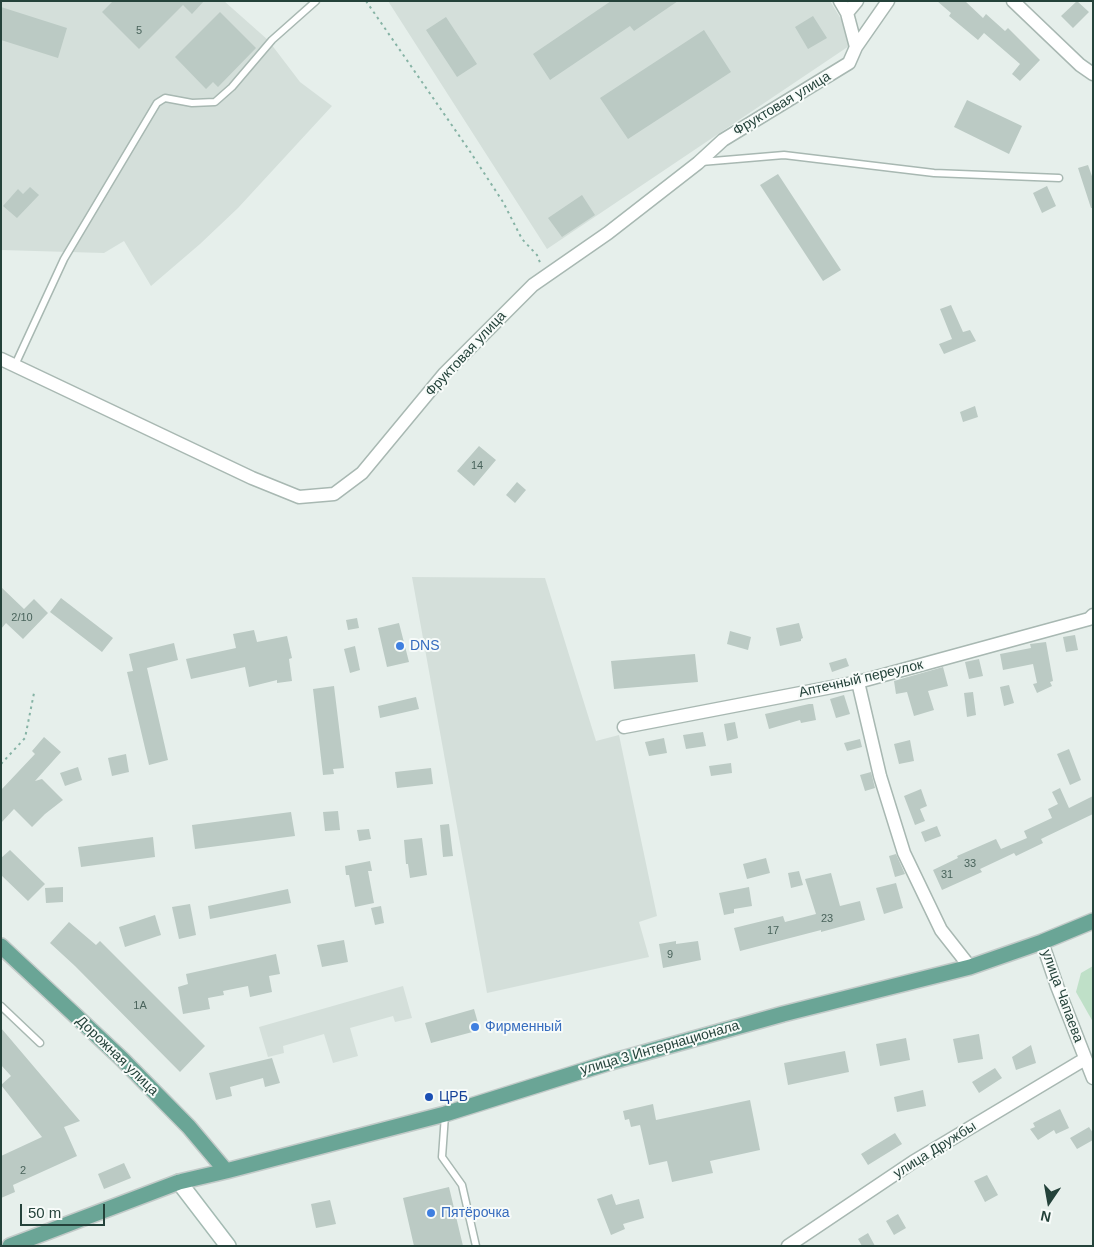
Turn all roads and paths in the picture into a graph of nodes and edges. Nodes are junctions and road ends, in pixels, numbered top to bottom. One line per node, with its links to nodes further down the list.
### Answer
1 (316, 1): 14 (lane)
2 (366, 1): 12 (path)
3 (840, 1): 7 (street)
4 (857, 1): 7 (street)
5 (888, 1): 8 (street, Фруктовая улица)
6 (1013, 1): 9 (street)
7 (848, 13): 8 (street)
8 (856, 47): 10 (street, Фруктовая улица)
9 (1093, 74)
10 (698, 163): 11 (lane); 12 (street, Фруктовая улица)
11 (1059, 178)
12 (533, 285): 14 (street, Фруктовая улица)
13 (1, 358): 14 (street, Фруктовая улица)
14 (15, 365)
15 (1093, 615): 16 (street, Аптечный переулок)
16 (858, 682): 18 (street, Аптечный переулок); 23 (street)
17 (34, 693): 19 (path)
18 (624, 727)
19 (1, 764)
20 (1093, 921): 21 (main road, улица 3 Интернационала)
21 (1042, 942): 23 (main road, улица 3 Интернационала); 26 (street, улица Чапаева)
22 (1, 946): 29 (main road, Дорожная улица)
23 (970, 967): 28 (main road, улица 3 Интернационала)
24 (1, 1006): 25 (lane)
25 (40, 1043)
26 (1085, 1059): 27 (street, улица Чапаева); 34 (street, улица Дружбы)
27 (1093, 1078)
28 (445, 1114): 29 (main road, улица 3 Интернационала); 33 (lane)
29 (226, 1171): 30 (main road, улица 3 Интернационала)
30 (179, 1182): 31 (main road, улица 3 Интернационала); 32 (main road)
31 (10, 1246)
32 (228, 1246)
33 (476, 1246)
34 (788, 1246)

